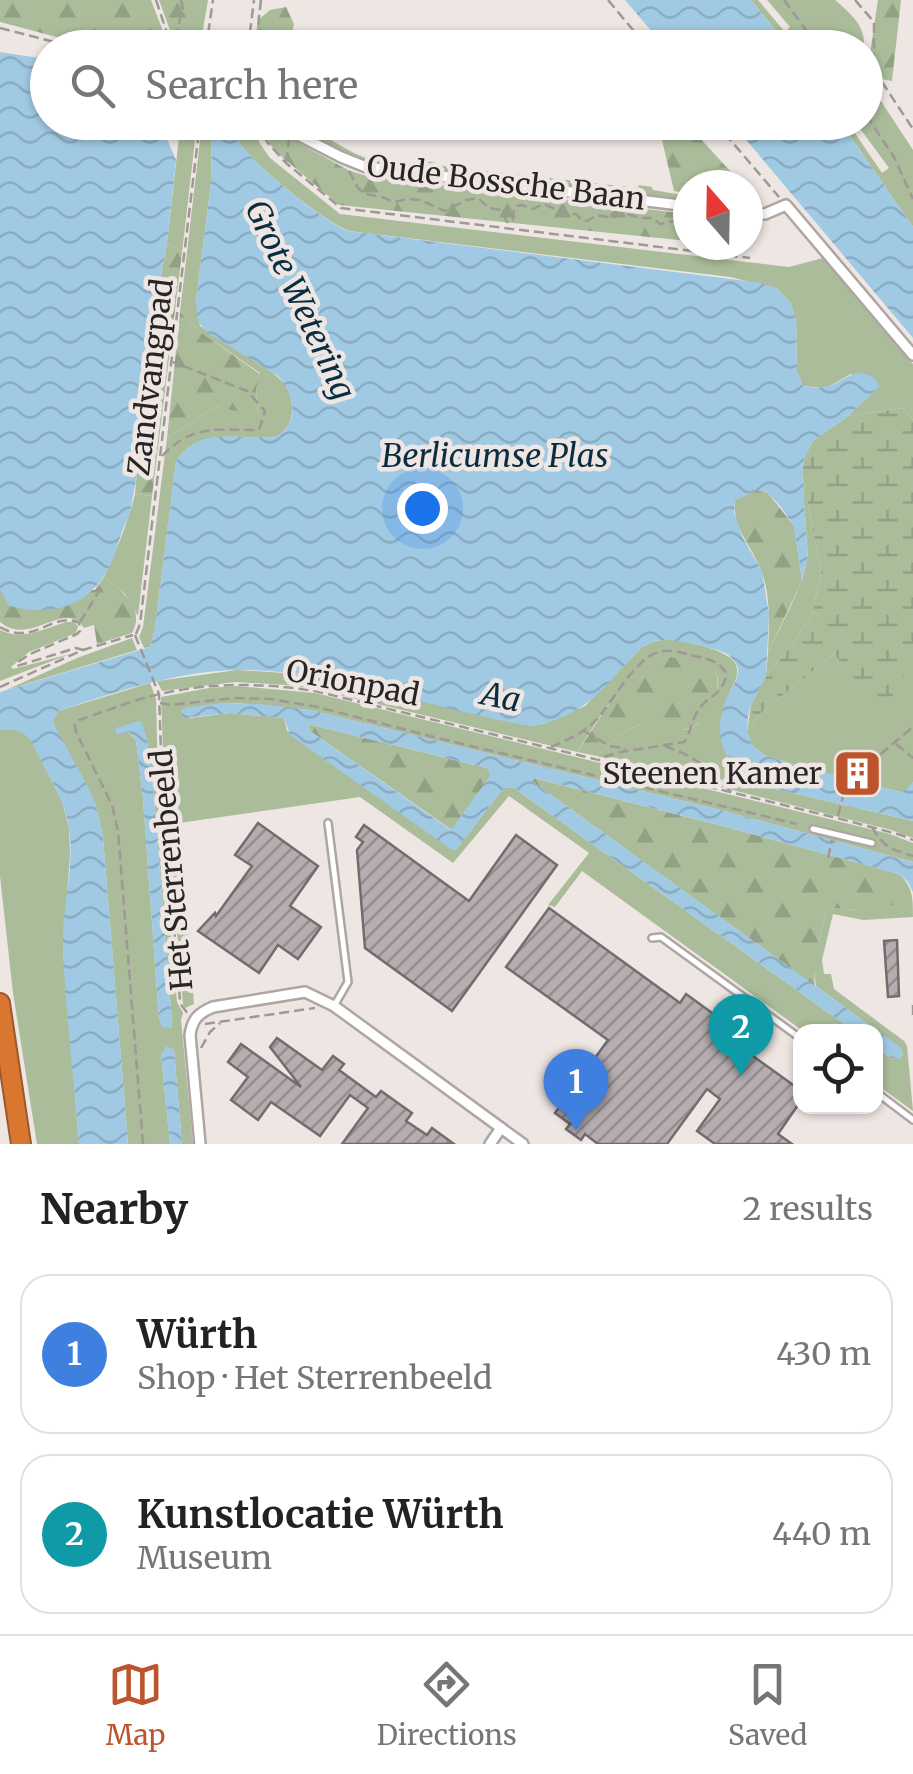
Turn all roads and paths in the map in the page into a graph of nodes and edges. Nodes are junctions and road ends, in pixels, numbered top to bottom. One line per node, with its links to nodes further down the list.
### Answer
1 (156, 0): 10 (path)
2 (180, 0): 11 (path)
3 (213, 0): 12 (path)
4 (254, 0): 13 (path)
5 (261, 0): 14 (path)
6 (608, 0): 15 (path)
7 (784, 0): 16 (path)
8 (854, 0): 17 (path)
9 (0, 28): 18 (path)
10 (166, 30)
11 (179, 30)
12 (209, 30)
13 (250, 30)
14 (259, 30)
15 (633, 30)
16 (806, 30)
17 (874, 30)
18 (30, 36)
19 (883, 84): 20 (path)
20 (913, 129)
21 (198, 140): 38 (path, Zandvangpad)
22 (266, 140): 28 (path)
23 (289, 140): 28 (path)
24 (306, 140): 27 (street, Oude Bossche Baan)
25 (730, 140): 31 (path)
26 (883, 140): 29 (path)
27 (341, 157): 30 (street, Oude Bossche Baan); 34 (path)
28 (286, 164): 35 (path)
29 (913, 199)
30 (673, 204)
31 (786, 205): 32 (street); 37 (street)
32 (763, 214)
33 (673, 221): 34 (path)
34 (507, 222): 35 (path)
35 (500, 226): 36 (path)
36 (673, 248)
37 (913, 355)
38 (172, 361): 39 (path, Zandvangpad); 39 (path)
39 (162, 456): 43 (path, Zandvangpad)
40 (101, 588): 41 (path)
41 (79, 623): 42 (path); 44 (path)
42 (0, 627)
43 (136, 637): 44 (path); 46 (path)
44 (83, 650): 45 (path)
45 (0, 688)
46 (158, 694): 47 (path, Het Sterrenbeeld); 52 (path, Orionpad); 81 (path, Orionpad)
47 (158, 703): 59 (path); 73 (path, Het Sterrenbeeld)
48 (913, 727): 50 (path)
49 (583, 730): 51 (path); 52 (path); 53 (path)
50 (894, 742): 54 (path); 57 (path)
51 (663, 746): 53 (path); 56 (path)
52 (550, 747): 55 (path, Orionpad)
53 (633, 751): 55 (path)
54 (913, 758)
55 (597, 759): 56 (path, Orionpad)
56 (731, 792): 57 (path, Orionpad)
57 (837, 818): 60 (path, Orionpad)
58 (328, 823): 70 (lane)
59 (797, 824)
60 (872, 827): 63 (path, Orionpad); 65 (path)
61 (813, 829): 62 (lane)
62 (834, 834): 64 (lane); 66 (path)
63 (913, 839)
64 (872, 843)
65 (913, 856)
66 (828, 858)
67 (652, 938): 75 (lane)
68 (0, 1003): 80 (highway)
69 (913, 1005): 72 (path)
70 (334, 1006): 73 (street, Het Sterrenbeeld); 79 (street, Het Sterrenbeeld)
71 (317, 1007): 74 (path)
72 (913, 1018)
73 (194, 1019): 74 (path); 76 (street)
74 (221, 1022): 76 (path)
75 (793, 1033)
76 (193, 1066): 82 (street)
77 (883, 1097): 78 (lane)
78 (913, 1120)
79 (501, 1128): 83 (street); 84 (street, Het Sterrenbeeld)
80 (20, 1144)
81 (142, 1144)
82 (200, 1144)
83 (490, 1144)
84 (523, 1144)

